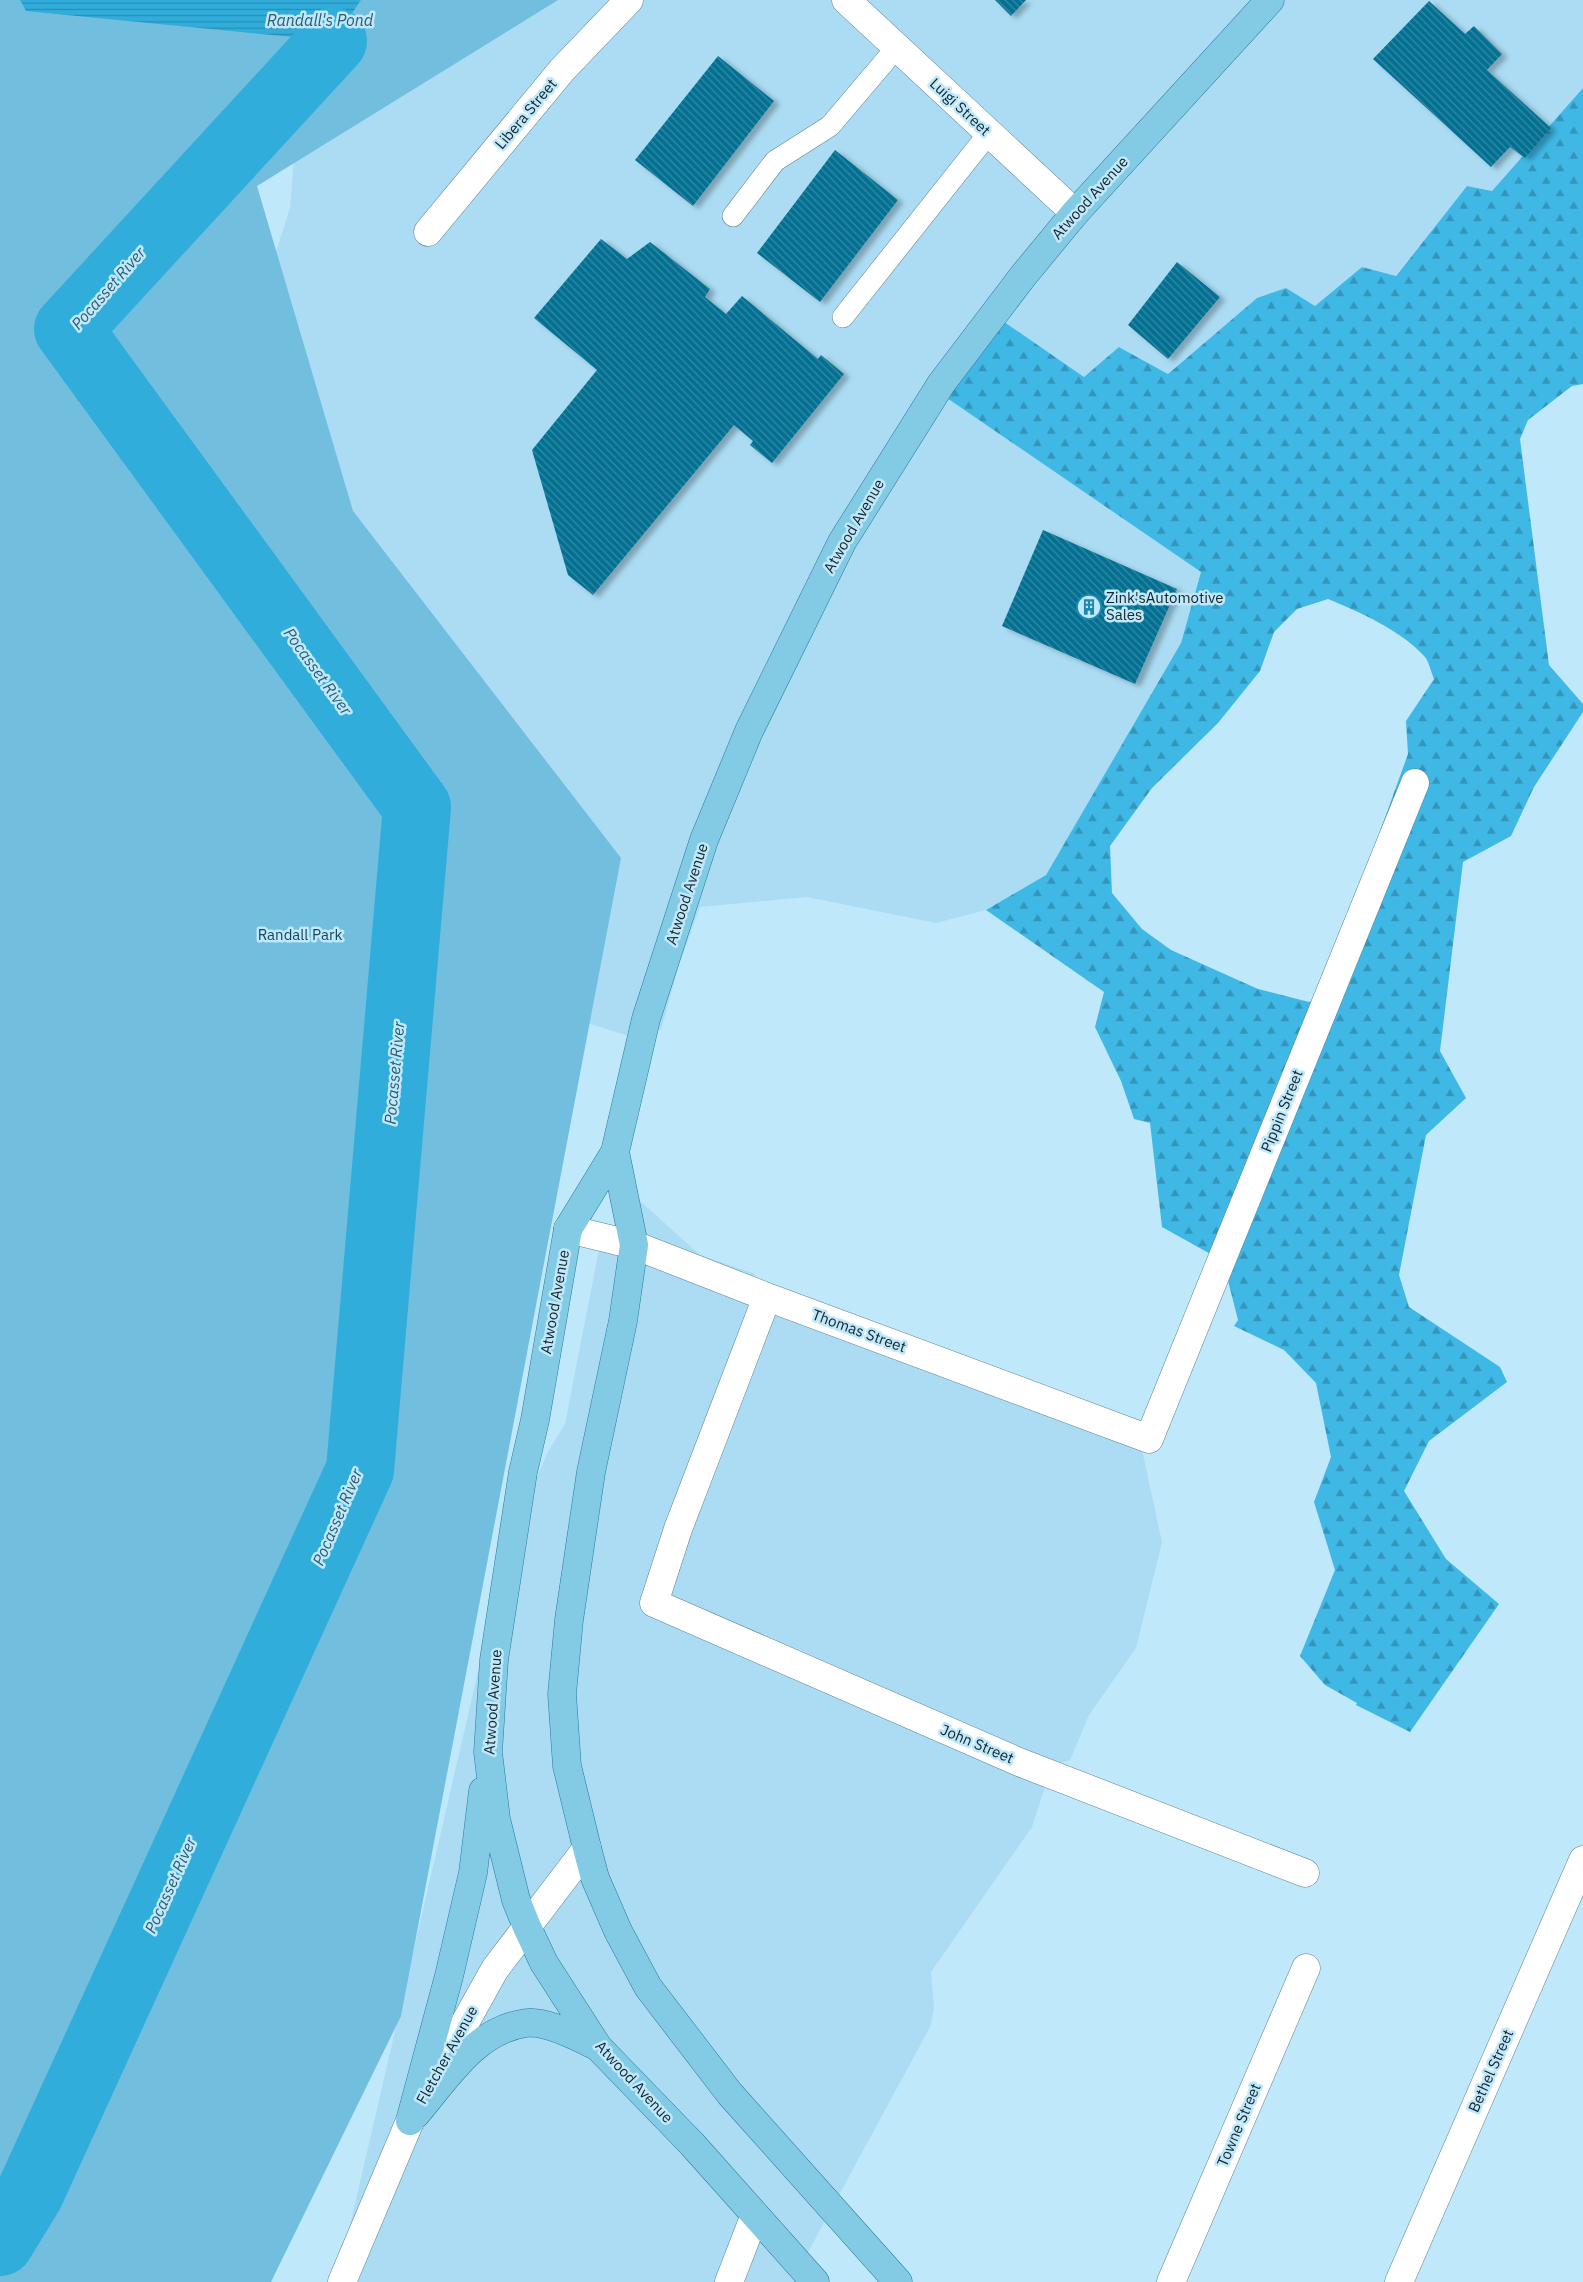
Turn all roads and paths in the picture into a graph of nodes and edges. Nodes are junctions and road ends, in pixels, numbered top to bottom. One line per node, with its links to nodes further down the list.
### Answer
1 (629, 0): 8 (street, Libera Street)
2 (846, 0): 4 (street, Luigi Street)
3 (1270, 0): 6 (main road, Atwood Avenue)
4 (897, 48): 5 (street, Luigi Street); 7 (lane)
5 (989, 134): 6 (street, Luigi Street); 9 (lane)
6 (1075, 213): 11 (main road, Atwood Avenue)
7 (733, 216)
8 (428, 232)
9 (843, 317)
10 (1415, 783): 15 (street, Pippin Street)
11 (615, 1152): 12 (main road, Atwood Avenue); 13 (main road, Atwood Avenue)
12 (568, 1229): 13 (street, Thomas Street); 16 (main road, Atwood Avenue)
13 (634, 1245): 14 (street, Thomas Street); 17 (main road, Atwood Avenue)
14 (767, 1297): 15 (street, Thomas Street); 19 (street, John Street)
15 (1149, 1439)
16 (488, 1752): 20 (main road, Atwood Avenue); 23 (main road)
17 (587, 1848): 20 (street, Fletcher Avenue); 28 (main road, Atwood Avenue)
18 (1583, 1860): 30 (street, Bethel Street)
19 (1304, 1873)
20 (527, 1927): 22 (main road, Atwood Avenue); 23 (street, Fletcher Avenue)
21 (1306, 1968): 29 (street, Towne Street)
22 (598, 2046): 23 (main road); 24 (main road, Atwood Avenue)
23 (410, 2121): 25 (street, Fletcher Avenue)
24 (755, 2215): 26 (street); 27 (main road, Atwood Avenue)
25 (342, 2282)
26 (728, 2282)
27 (815, 2282)
28 (898, 2282)
29 (1171, 2282)
30 (1398, 2282)

